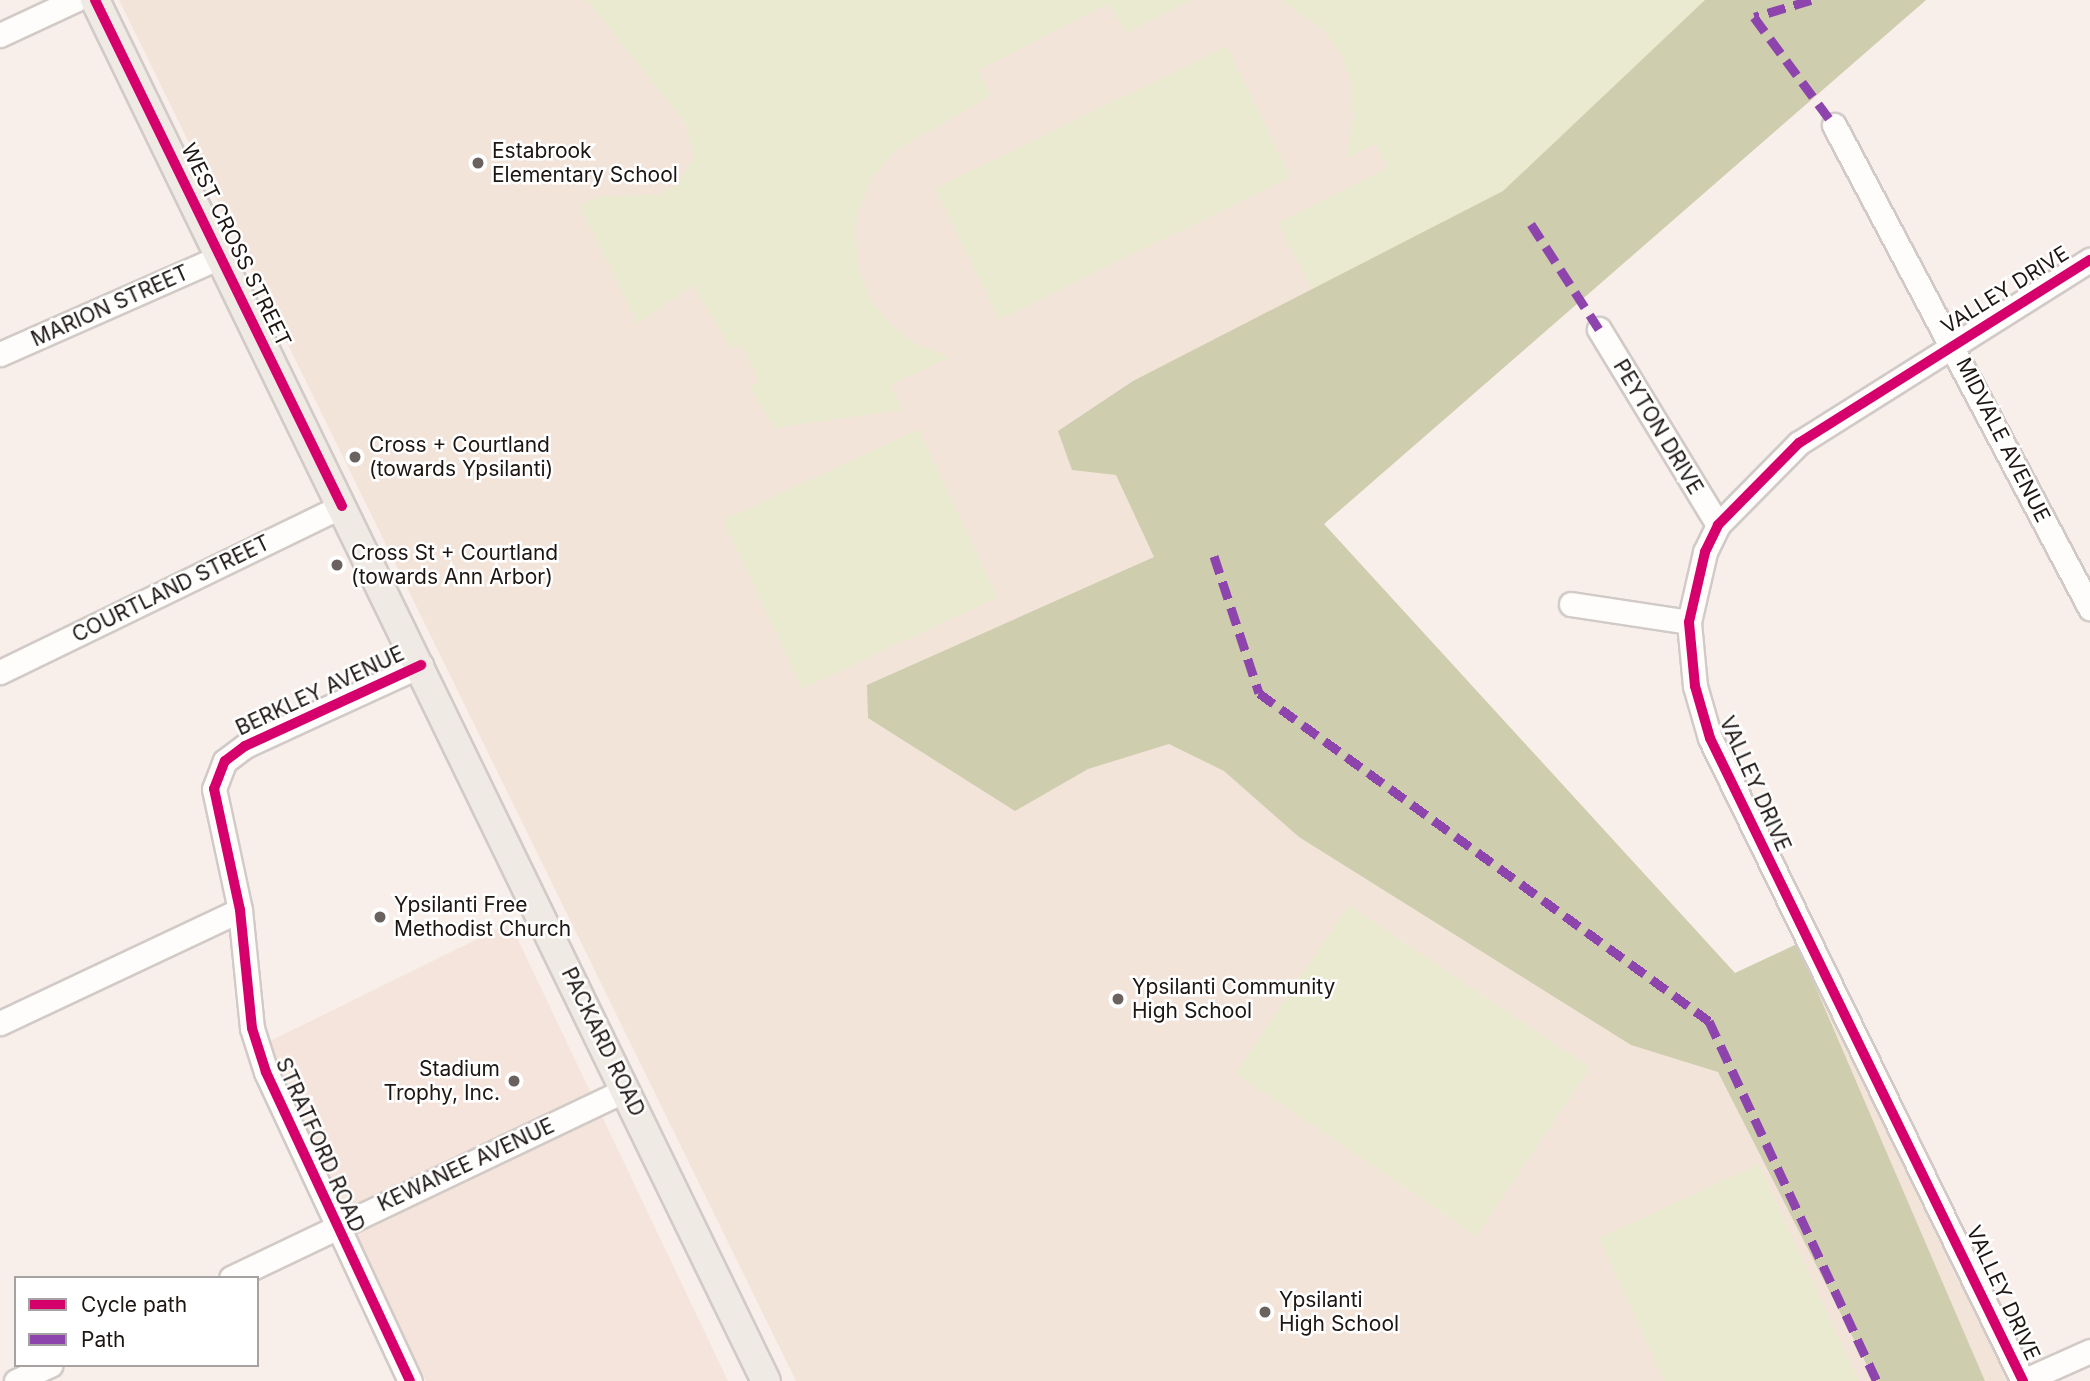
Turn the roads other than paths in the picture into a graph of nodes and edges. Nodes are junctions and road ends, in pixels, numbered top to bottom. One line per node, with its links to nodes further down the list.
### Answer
1 (75, 0): 3 (street)
2 (95, 0): 5 (main road, WEST CROSS STREET)
3 (0, 35)
4 (1834, 125): 8 (street, MIDVALE AVENUE)
5 (220, 257): 9 (street, MARION STREET); 10 (main road, WEST CROSS STREET)
6 (2090, 260): 8 (street, VALLEY DRIVE)
7 (1598, 329): 11 (street, PEYTON DRIVE)
8 (1953, 344): 11 (street, VALLEY DRIVE); 13 (street, MIDVALE AVENUE)
9 (0, 354)
10 (342, 506): 15 (main road, WEST CROSS STREET); 16 (street, COURTLAND STREET)
11 (1718, 524): 14 (street, VALLEY DRIVE)
12 (1570, 604): 14 (street)
13 (2090, 608)
14 (1689, 622): 27 (street, VALLEY DRIVE)
15 (421, 665): 17 (street, BERKLEY AVENUE); 19 (main road, PACKARD ROAD)
16 (0, 672)
17 (240, 910): 18 (street); 20 (street, STRATFORD ROAD)
18 (0, 1023)
19 (626, 1090): 20 (street, KEWANEE AVENUE); 26 (main road, PACKARD ROAD)
20 (335, 1228): 21 (street, KEWANEE AVENUE); 25 (street, STRATFORD ROAD)
21 (235, 1276)
22 (2090, 1351): 27 (street)
23 (47, 1367): 24 (street)
24 (16, 1381)
25 (410, 1381)
26 (766, 1381)
27 (2023, 1381)

